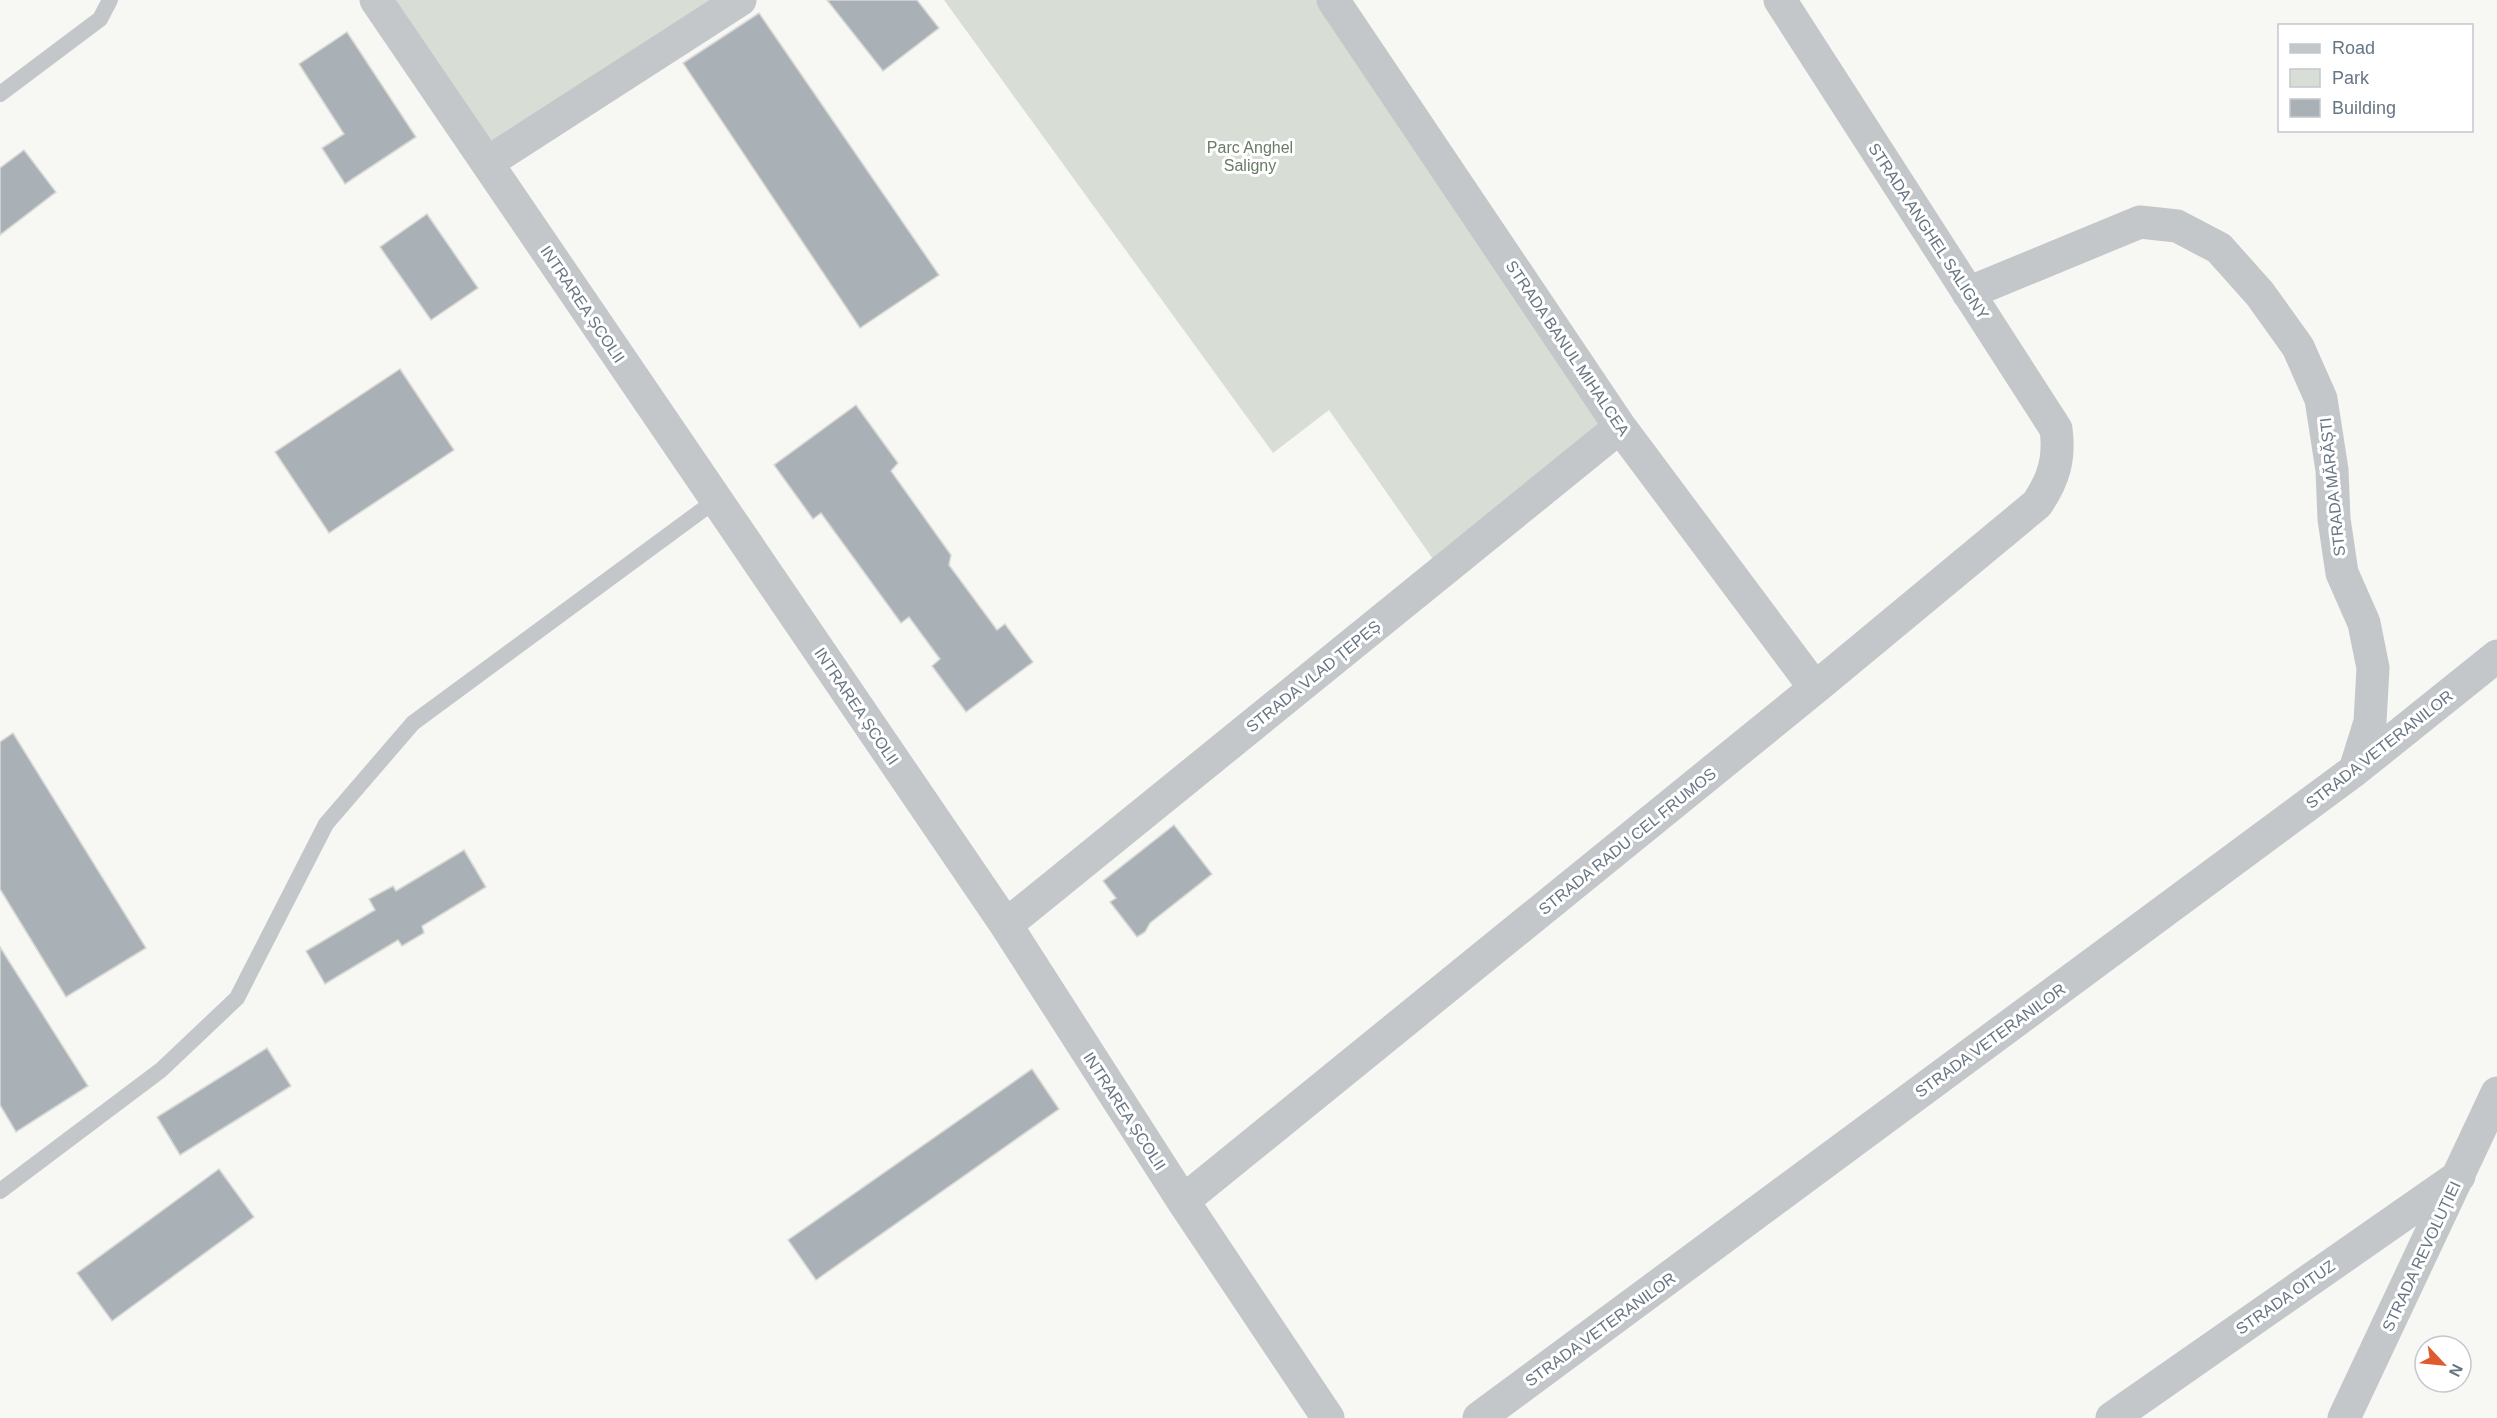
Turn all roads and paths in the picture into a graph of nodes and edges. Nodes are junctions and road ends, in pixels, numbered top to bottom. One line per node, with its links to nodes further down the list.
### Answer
1 (111, 0): 6 (lane)
2 (376, 0): 7 (street, INTRAREA ȘCOLII)
3 (740, 0): 7 (street)
4 (1333, 0): 9 (street, STRADA BANUL MIHALCEA)
5 (1780, 0): 8 (street, STRADA ANGHEL SALIGNY)
6 (0, 94)
7 (487, 163): 11 (street, INTRAREA ȘCOLII)
8 (1968, 293): 10 (street, STRADA ANGHEL SALIGNY); 14 (street, STRADA MĂRĂȘTI)
9 (1620, 427): 13 (street, STRADA BANUL MIHALCEA); 15 (street, STRADA VLAD ȚEPEȘ)
10 (2056, 468): 13 (street, STRADA RADU CEL FRUMOS)
11 (716, 500): 15 (street, INTRAREA ȘCOLII); 18 (lane)
12 (2497, 656): 14 (street, STRADA VETERANILOR)
13 (1815, 688): 19 (street, STRADA RADU CEL FRUMOS)
14 (2355, 770): 21 (street, STRADA VETERANILOR)
15 (1006, 925): 19 (street, INTRAREA ȘCOLII)
16 (2497, 1093): 17 (street, STRADA REVOLUȚIEI)
17 (2459, 1176): 22 (street, STRADA OITUZ); 23 (street, STRADA REVOLUȚIEI)
18 (0, 1191)
19 (1183, 1201): 20 (street, INTRAREA ȘCOLII)
20 (1328, 1418)
21 (1479, 1418)
22 (2112, 1418)
23 (2344, 1418)

